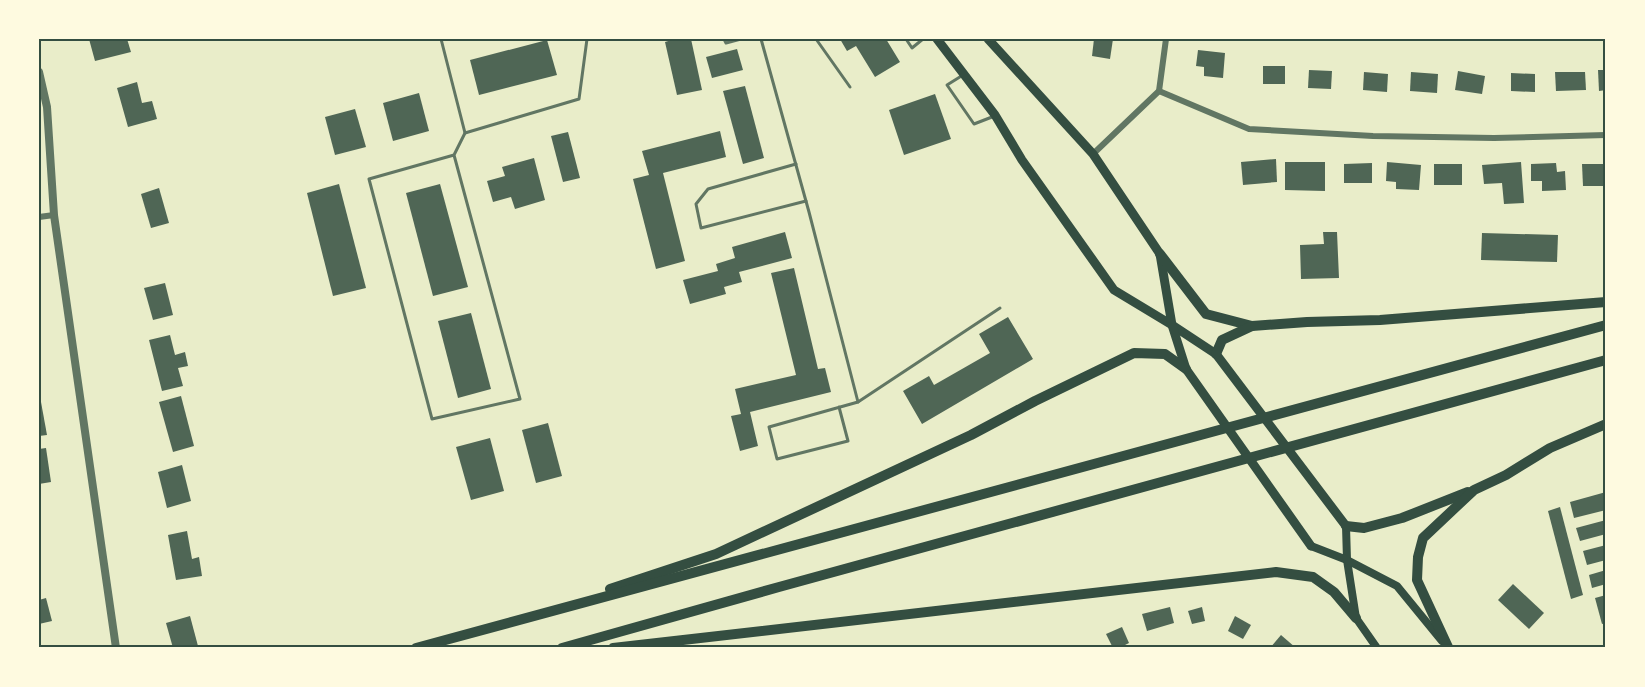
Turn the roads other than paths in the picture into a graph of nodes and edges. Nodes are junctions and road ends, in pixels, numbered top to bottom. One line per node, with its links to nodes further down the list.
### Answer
1 (441, 39): 17 (lane)
2 (587, 39): 17 (lane)
3 (724, 39): 4 (lane)
4 (741, 39)
5 (761, 39): 21 (lane)
6 (816, 39): 14 (lane)
7 (906, 39): 8 (lane)
8 (924, 39)
9 (937, 39): 13 (main road)
10 (988, 39): 19 (main road)
11 (1166, 39): 15 (street)
12 (39, 72): 23 (street)
13 (964, 74): 16 (main road); 16 (lane)
14 (850, 87)
15 (1159, 91): 18 (street); 19 (street)
16 (995, 116): 28 (main road)
17 (465, 133): 20 (lane)
18 (1606, 135)
19 (1094, 154): 25 (main road)
20 (454, 155): 20 (lane)
21 (796, 164): 22 (lane); 22 (lane)
22 (806, 201): 34 (lane)
23 (54, 215): 24 (street); 43 (street)
24 (39, 217)
25 (1160, 254): 28 (main road); 30 (highway)
26 (1606, 302): 30 (highway)
27 (1000, 308): 34 (lane)
28 (1172, 325): 31 (main road); 33 (main road)
29 (1606, 325): 42 (highway)
30 (1252, 326): 31 (highway)
31 (1216, 354): 38 (main road)
32 (1606, 360): 45 (highway)
33 (1186, 369): 39 (main road); 42 (highway)
34 (858, 402): 35 (lane)
35 (839, 407): 35 (lane)
36 (1606, 424): 37 (highway)
37 (1474, 490): 38 (highway); 48 (highway)
38 (1346, 526): 40 (main road)
39 (1311, 546): 40 (main road)
40 (1347, 560): 41 (main road); 48 (main road)
41 (1356, 618): 46 (highway); 47 (main road)
42 (493, 627): 44 (highway)
43 (116, 648)
44 (416, 648)
45 (562, 648)
46 (613, 648)
47 (1377, 648)
48 (1448, 648)

